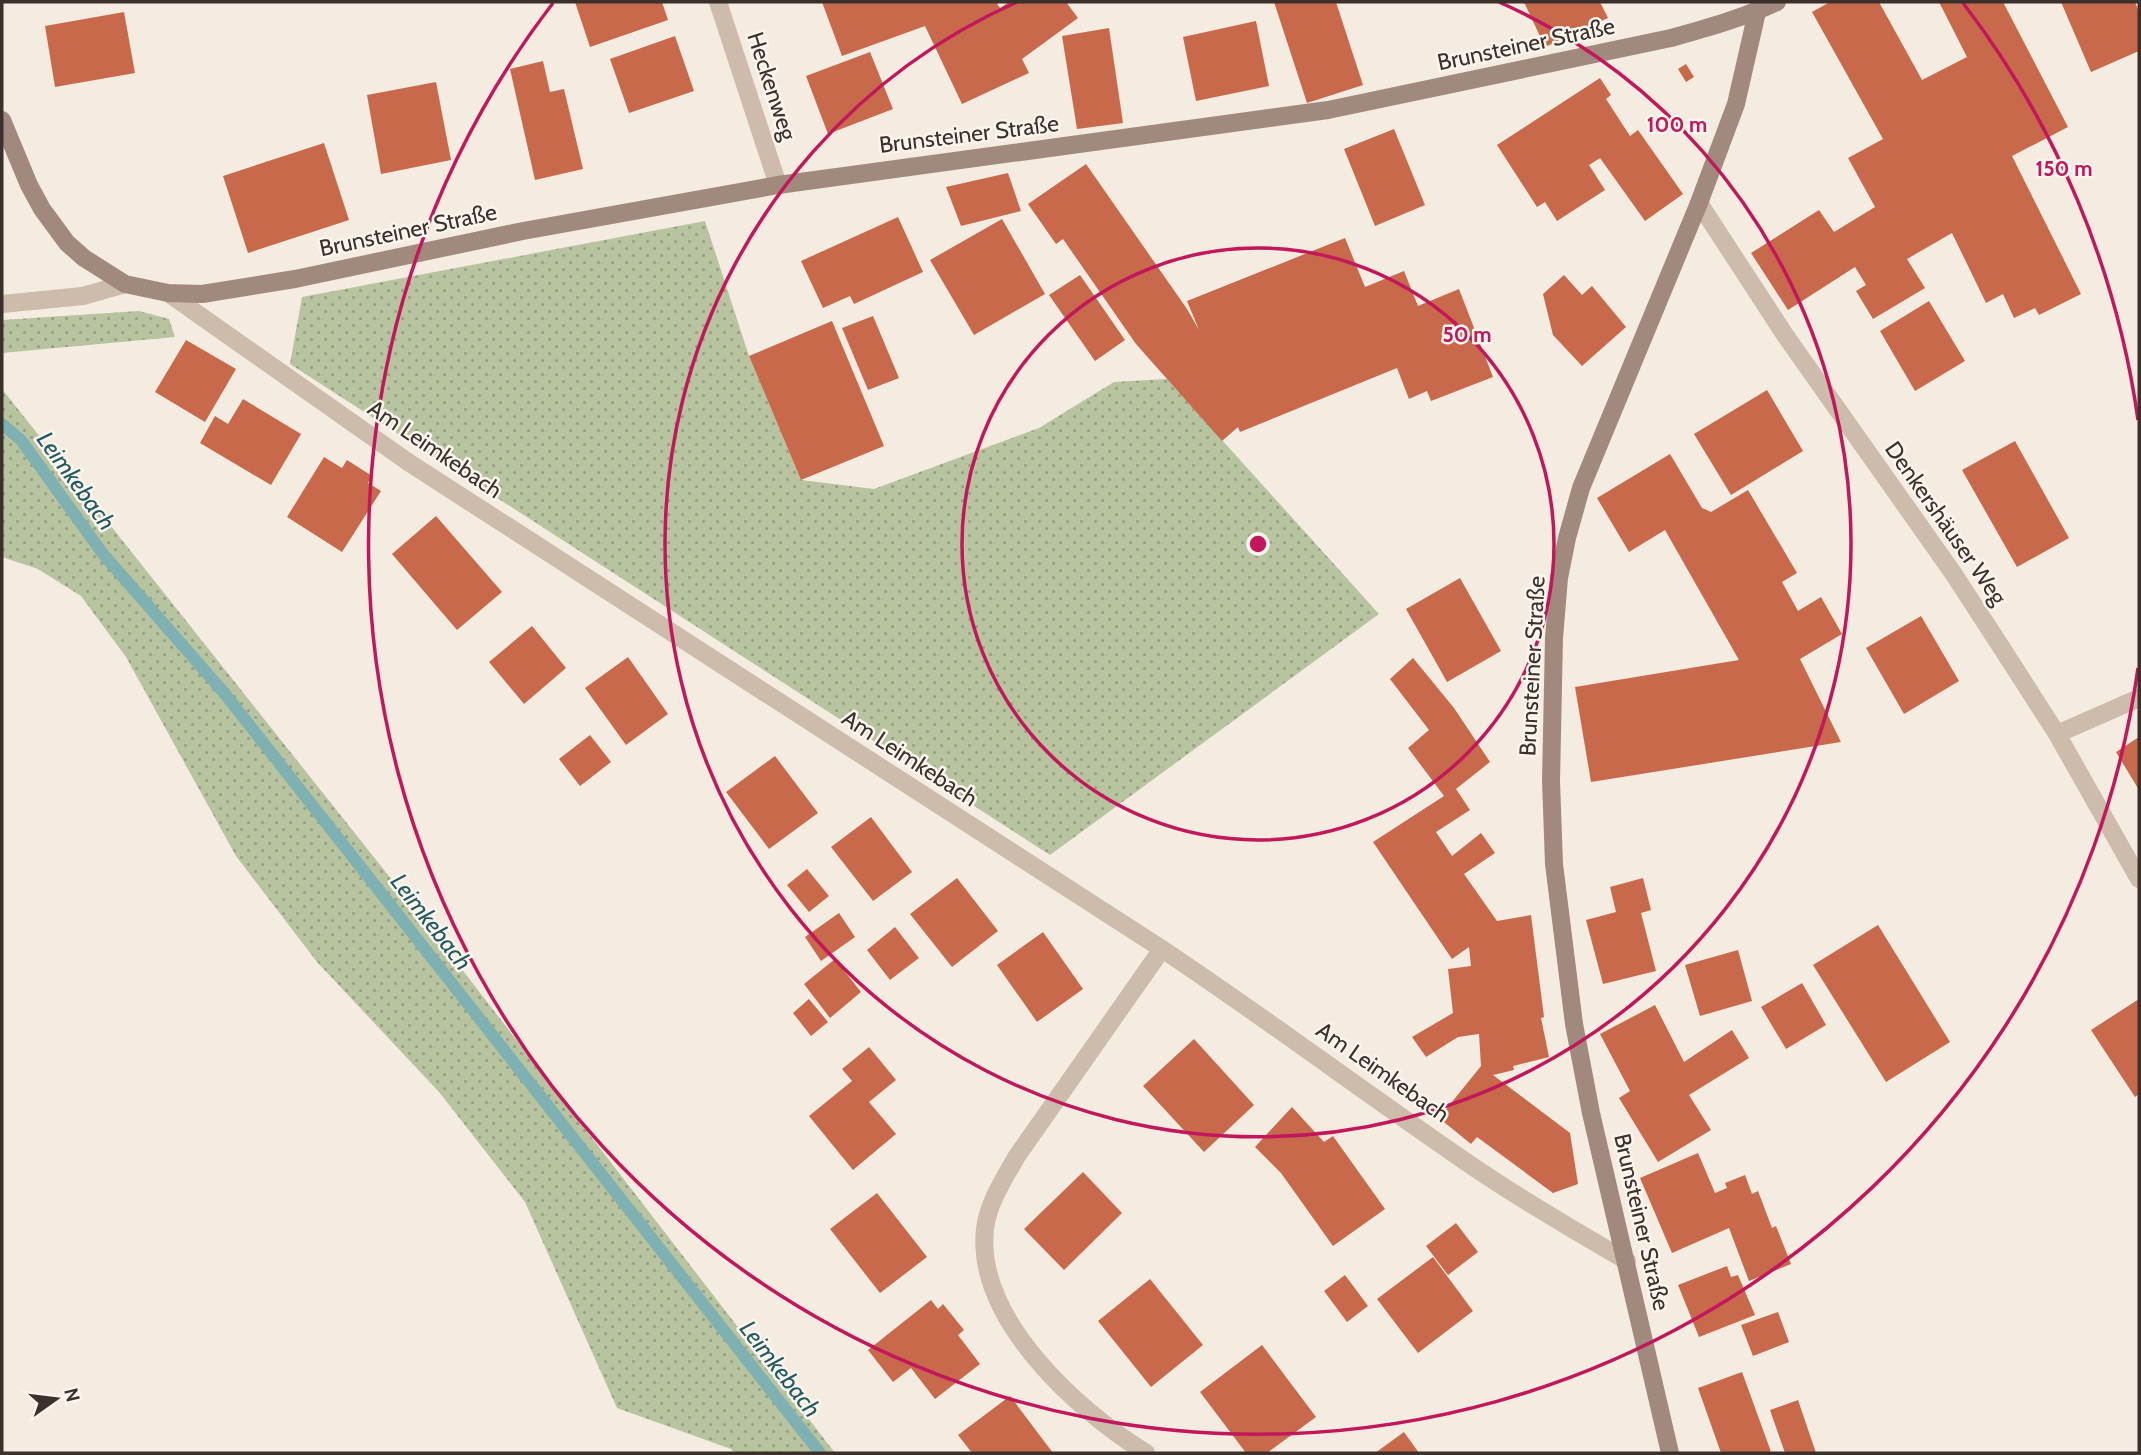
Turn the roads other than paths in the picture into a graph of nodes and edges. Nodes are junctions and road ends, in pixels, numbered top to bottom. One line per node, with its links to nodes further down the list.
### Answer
1 (718, 2): 5 (street, Heckenweg)
2 (1777, 2): 3 (street)
3 (1757, 12): 5 (street, Brunsteiner Straße); 6 (street, Brunsteiner Straße)
4 (2, 120): 7 (street, Brunsteiner Straße)
5 (778, 185): 8 (street, Brunsteiner Straße)
6 (1699, 203): 11 (street, Denkershäuser Weg); 14 (street, Brunsteiner Straße)
7 (125, 284): 8 (street, Brunsteiner Straße); 9 (street)
8 (168, 293): 13 (street, Am Leimkebach)
9 (2, 304)
10 (2139, 698): 11 (street)
11 (2057, 734): 12 (street, Denkershäuser Weg)
12 (2139, 879)
13 (1162, 949): 14 (street, Am Leimkebach); 15 (street)
14 (1627, 1261): 16 (street, Brunsteiner Straße)
15 (1146, 1453)
16 (1670, 1453)

